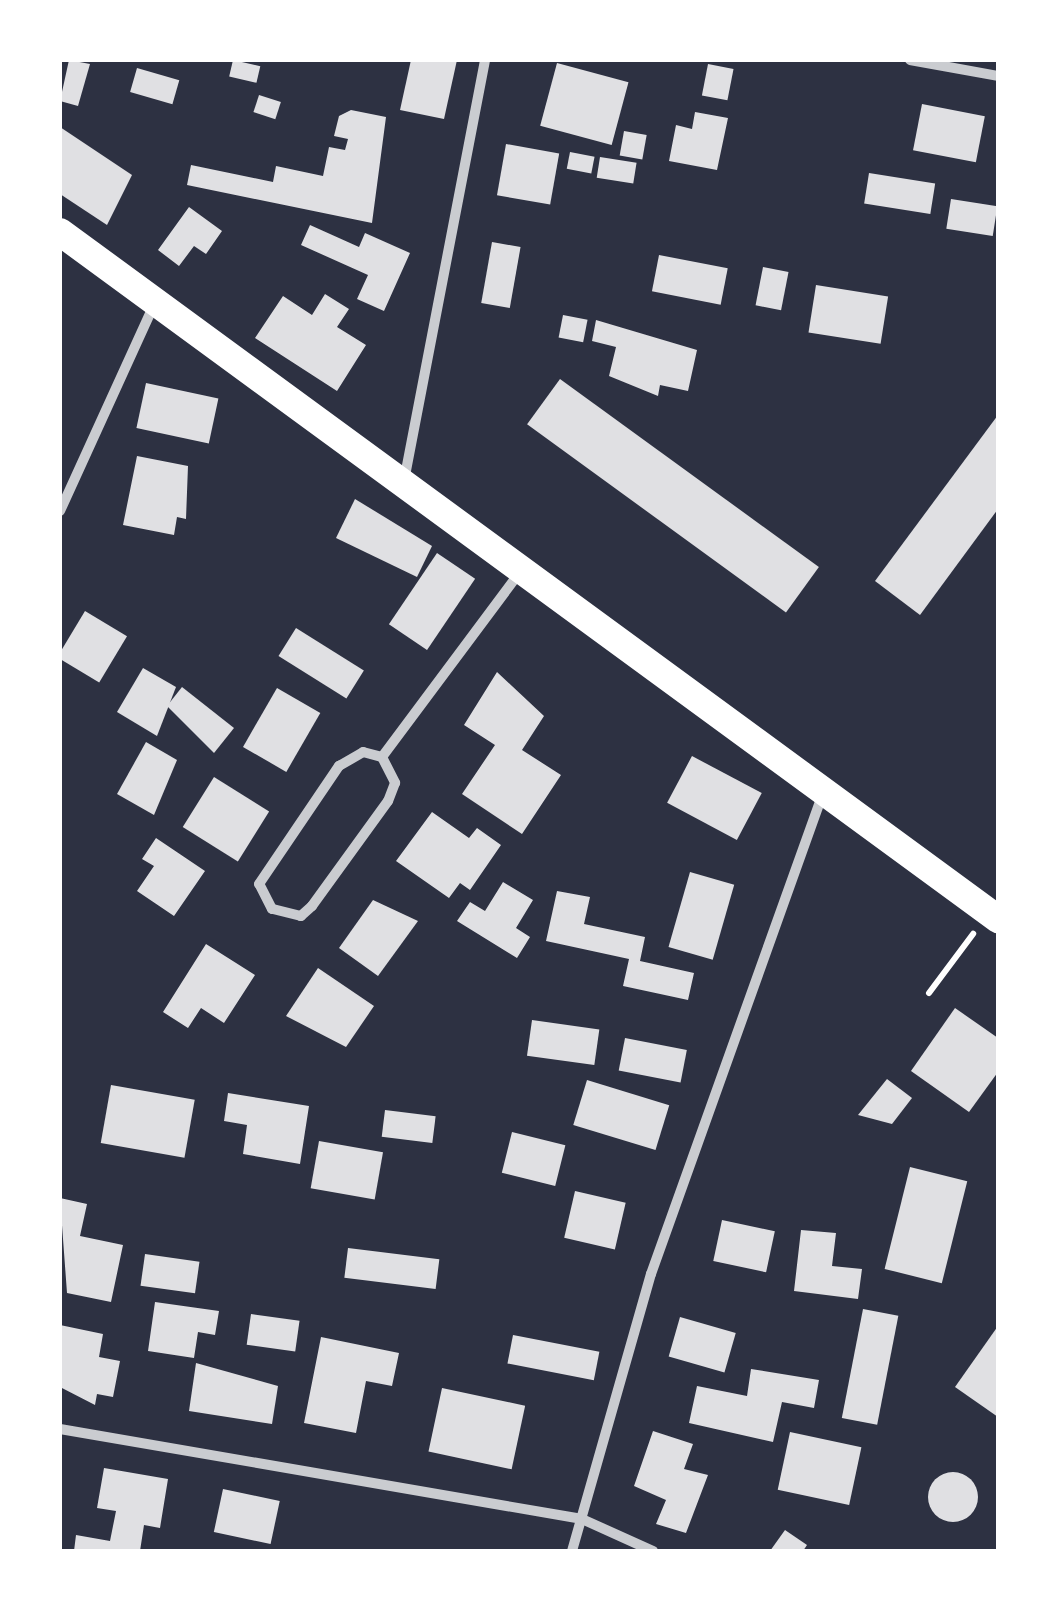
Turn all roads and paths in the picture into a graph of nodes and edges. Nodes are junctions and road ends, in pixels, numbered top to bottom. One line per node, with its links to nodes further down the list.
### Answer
1 (485, 60): 6 (street)
2 (910, 60): 3 (street)
3 (998, 76)
4 (60, 232): 5 (highway)
5 (154, 303): 6 (highway); 7 (street)
6 (402, 487): 8 (highway)
7 (60, 511)
8 (520, 572): 9 (street); 10 (highway)
9 (382, 756): 9 (street)
10 (823, 792): 11 (highway); 14 (street)
11 (994, 916): 12 (path)
12 (929, 993)
13 (60, 1429): 14 (street)
14 (582, 1519): 15 (street); 16 (street)
15 (572, 1551)
16 (653, 1551)

